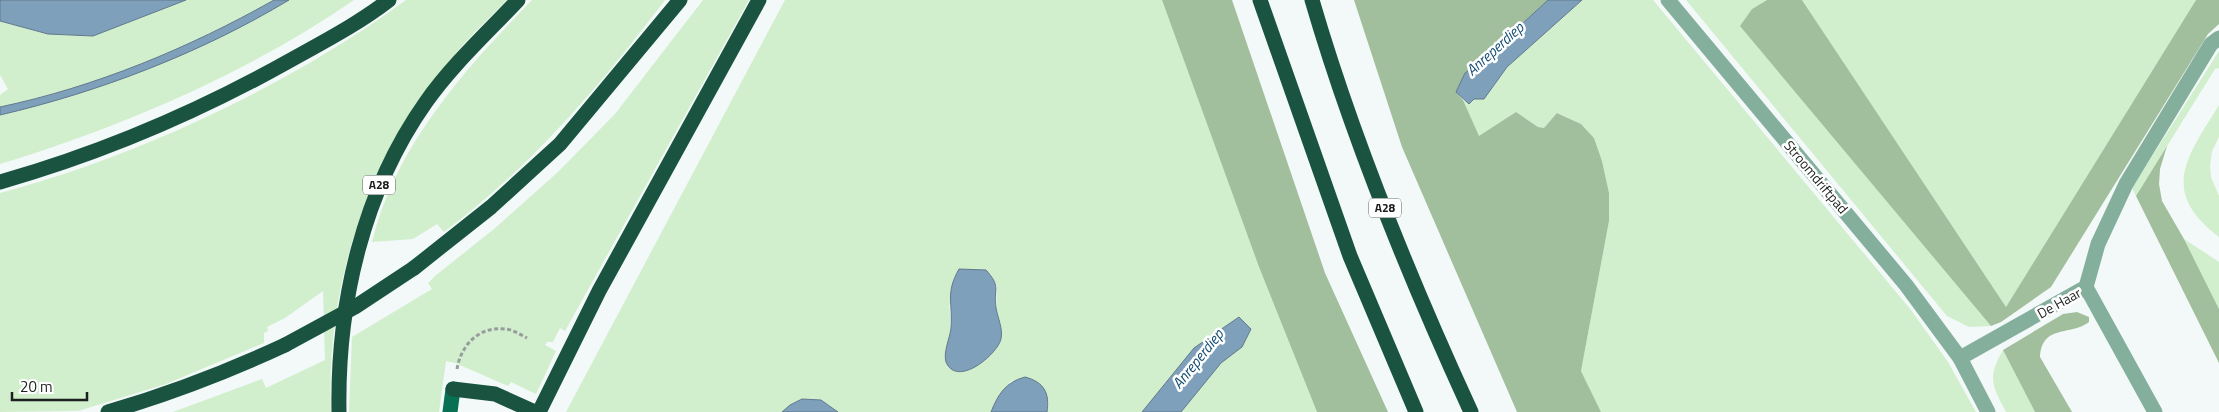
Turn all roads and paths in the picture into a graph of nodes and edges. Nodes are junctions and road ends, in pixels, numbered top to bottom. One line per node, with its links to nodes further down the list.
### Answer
1 (389, 0): 9 (highway)
2 (518, 0): 15 (highway, A28)
3 (680, 0): 14 (highway, bridge)
4 (759, 0): 18 (highway)
5 (1260, 0): 19 (highway)
6 (1312, 0): 20 (highway, A28)
7 (1668, 0): 12 (street, Stroomdriftpad)
8 (2219, 38): 10 (street)
9 (0, 182)
10 (2086, 287): 12 (street, De Haar); 22 (street, De Haar)
11 (527, 338): 13 (path)
12 (1960, 358): 21 (street)
13 (453, 390): 16 (main road); 17 (highway)
14 (108, 412)
15 (339, 412)
16 (450, 412)
17 (535, 412)
18 (540, 412)
19 (1416, 412)
20 (1471, 412)
21 (1988, 412)
22 (2155, 412)

